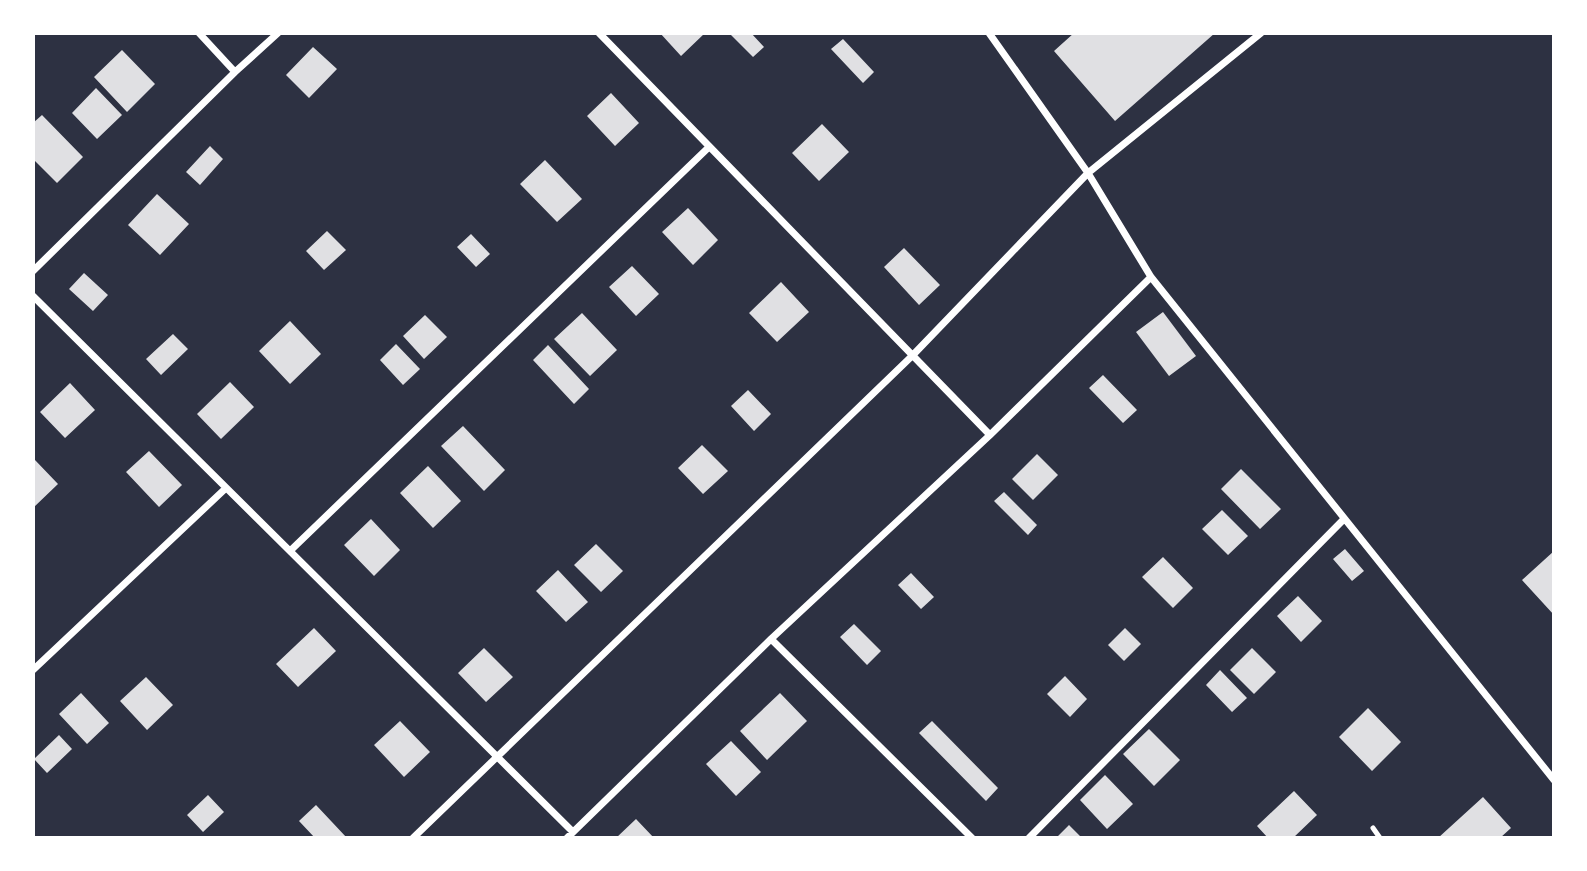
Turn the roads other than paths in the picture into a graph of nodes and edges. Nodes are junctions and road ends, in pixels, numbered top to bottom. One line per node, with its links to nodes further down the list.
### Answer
1 (199, 33): 6 (street)
2 (278, 33): 6 (street)
3 (599, 33): 7 (street)
4 (989, 33): 8 (street)
5 (1261, 33): 8 (street)
6 (235, 72): 9 (street)
7 (709, 147): 12 (street); 16 (street)
8 (1088, 173): 10 (street); 12 (street)
9 (33, 271)
10 (1151, 277): 13 (street); 15 (street)
11 (33, 296): 14 (street)
12 (912, 356): 13 (street); 19 (street)
13 (990, 435): 17 (street)
14 (226, 488): 16 (street); 18 (street)
15 (1344, 519): 20 (street); 25 (street)
16 (290, 551): 19 (street)
17 (771, 639): 22 (street); 24 (street)
18 (33, 670)
19 (497, 757): 22 (street); 23 (street)
20 (1554, 780)
21 (1373, 828): 26 (lane)
22 (570, 835)
23 (413, 838)
24 (972, 838)
25 (1029, 838)
26 (1380, 838)

